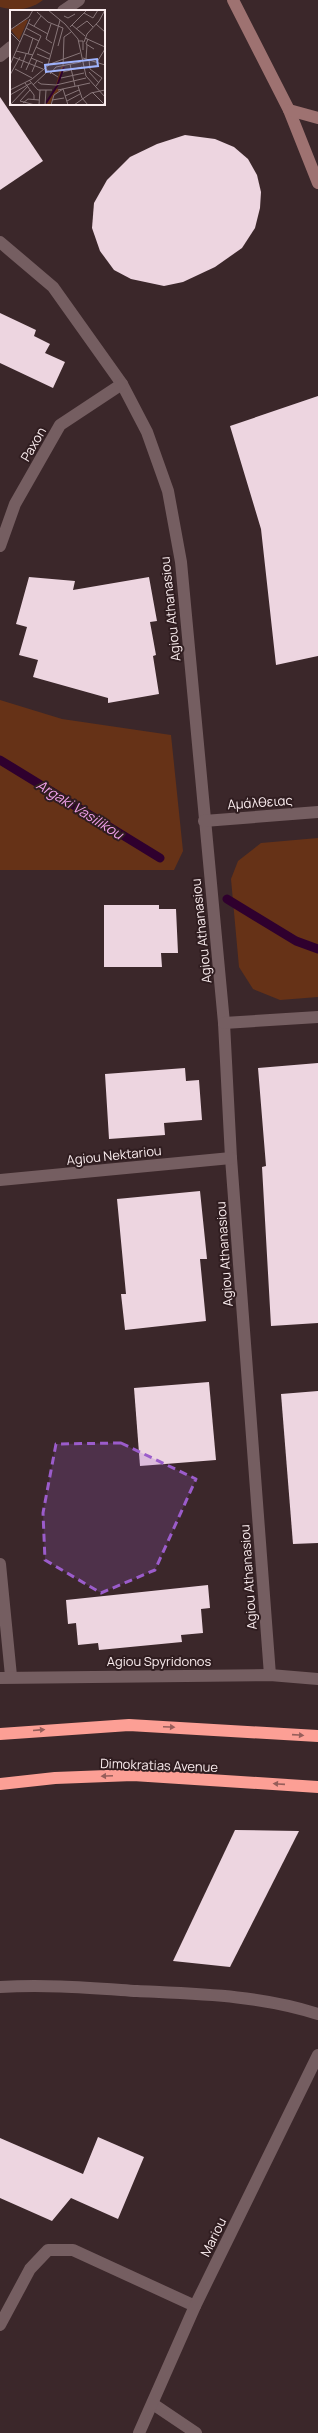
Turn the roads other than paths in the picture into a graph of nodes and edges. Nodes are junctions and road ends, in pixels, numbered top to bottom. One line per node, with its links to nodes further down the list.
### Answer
1 (79, 0): 3 (street)
2 (233, 0): 4 (street)
3 (64, 10)
4 (290, 110): 5 (street); 6 (street)
5 (318, 118)
6 (318, 183)
7 (0, 242): 8 (street, Agiou Athanasiou)
8 (122, 384): 9 (street, Paxon); 11 (street, Agiou Athanasiou)
9 (0, 546)
10 (318, 812): 11 (street, Αμάλθειας)
11 (204, 821): 13 (street, Agiou Athanasiou)
12 (318, 1017): 13 (street)
13 (224, 1023): 14 (street, Agiou Athanasiou)
14 (231, 1158): 15 (street, Agiou Nektariou); 17 (street, Agiou Athanasiou)
15 (0, 1180)
16 (0, 1564): 18 (street)
17 (270, 1675): 18 (street, Agiou Spyridonos); 19 (street, Agiou Spyridonos)
18 (5, 1677)
19 (318, 1679)
20 (0, 1734): 21 (highway, one-way to 21)
21 (318, 1736)
22 (0, 1784): 23 (highway, Dimokratias Avenue, one-way to 22)
23 (318, 1787)
24 (0, 1987): 25 (street)
25 (318, 2014)
26 (318, 2055): 27 (street, Mariou)
27 (195, 2306): 28 (street); 29 (street, Mariou)
28 (0, 2325)
29 (153, 2404): 30 (street, Mariou); 31 (street)
30 (139, 2433)
31 (196, 2433)

